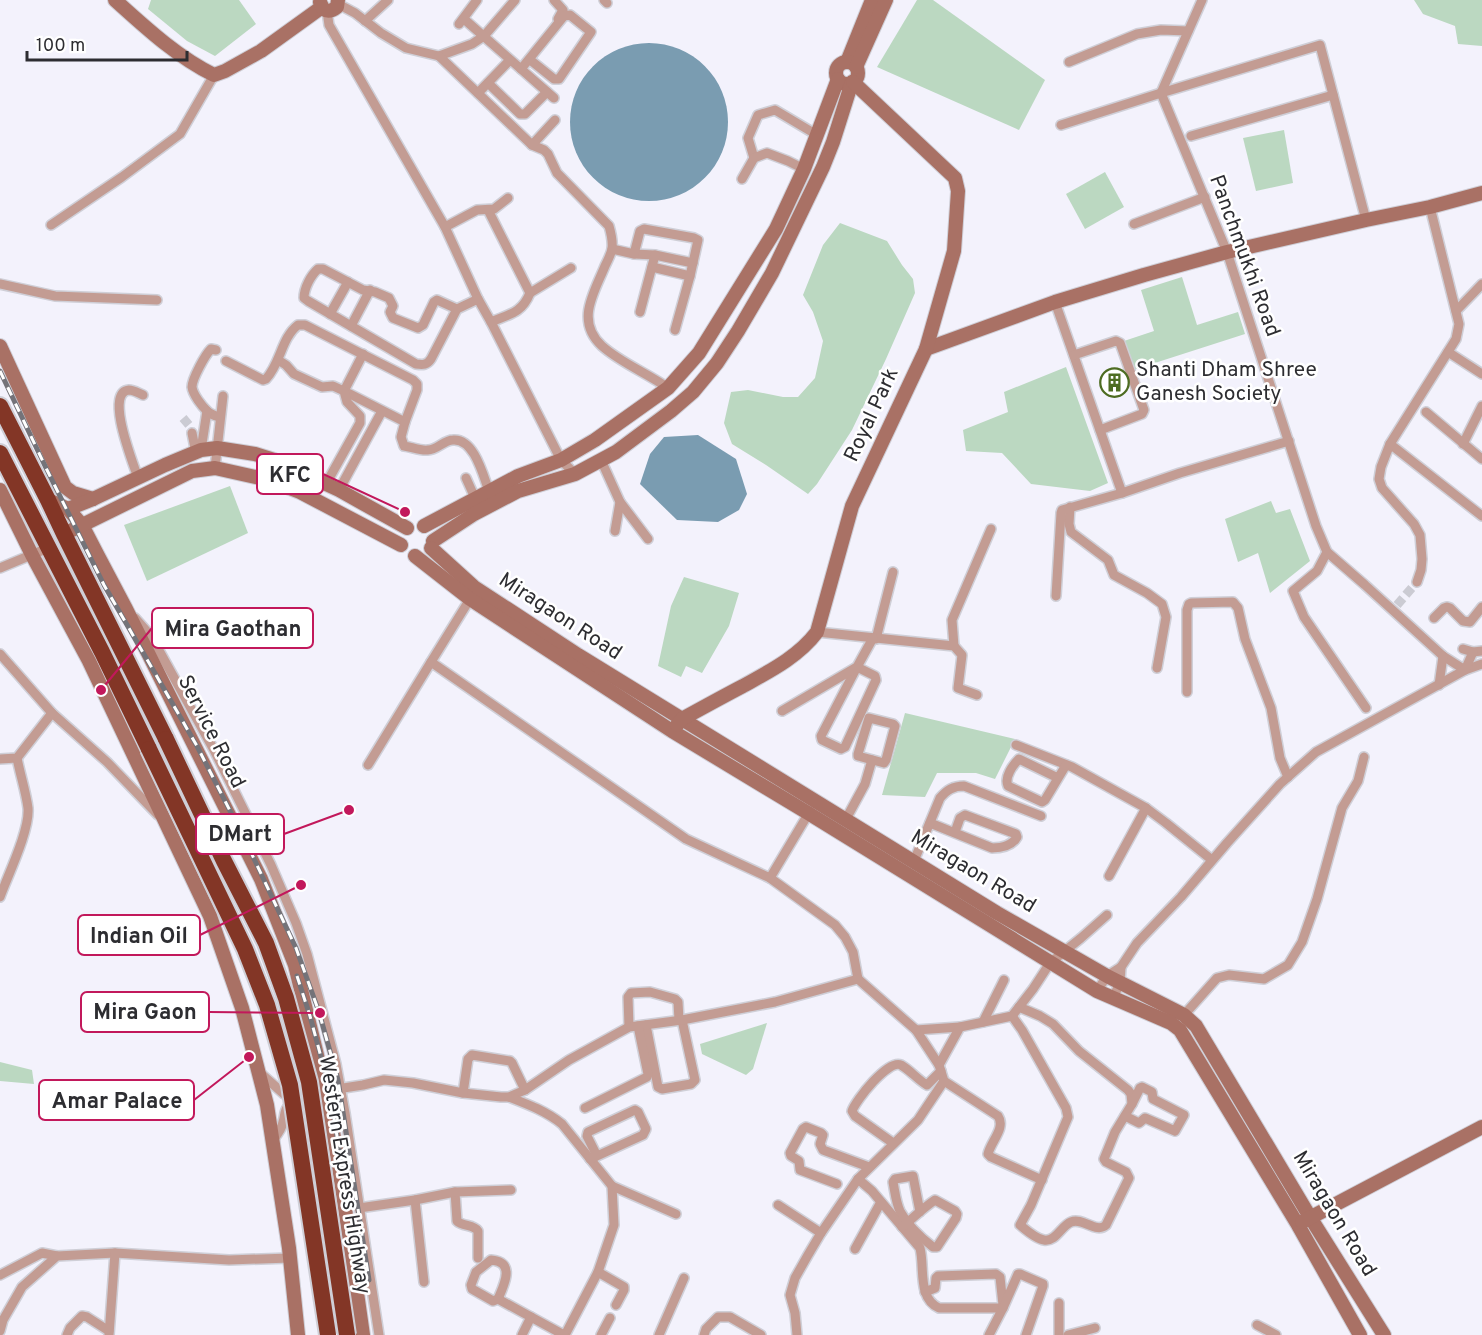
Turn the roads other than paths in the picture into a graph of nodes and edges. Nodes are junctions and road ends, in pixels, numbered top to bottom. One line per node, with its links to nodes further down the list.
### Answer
1 (115, 0): 18 (main road)
2 (388, 0): 10 (street)
3 (477, 0): 12 (street)
4 (515, 0): 12 (street)
5 (554, 0): 17 (street)
6 (872, 0): 16 (main road)
7 (886, 0): 16 (main road)
8 (1202, 0): 11 (street)
9 (329, 5): 10 (street); 18 (main road); 40 (street)
10 (365, 21): 13 (street)
11 (1188, 31): 15 (street); 22 (street)
12 (484, 36): 13 (street); 17 (street)
13 (439, 56): 21 (street)
14 (530, 59): 14 (street); 17 (street)
15 (1069, 62)
16 (852, 64): 19 (main road); 19 (main road)
17 (516, 65): 20 (street); 20 (street)
18 (214, 75): 39 (street)
19 (848, 81): 26 (main road); 66 (main road, Royal Park); 83 (main road)
20 (488, 83): 21 (street)
21 (478, 93): 28 (street)
22 (1161, 93): 23 (street); 25 (street); 33 (street, Panchmukhi Road)
23 (1333, 95): 27 (street); 37 (street)
24 (555, 120): 28 (street)
25 (1061, 125)
26 (817, 135): 29 (street); 30 (main road)
27 (1191, 136)
28 (532, 145): 41 (street)
29 (754, 158): 30 (street); 31 (street)
30 (804, 169): 73 (main road)
31 (742, 179)
32 (1482, 193): 35 (main road)
33 (1205, 197): 38 (street); 42 (street, Panchmukhi Road)
34 (508, 198): 36 (street)
35 (1430, 207): 37 (main road); 58 (street)
36 (488, 210): 40 (street); 53 (street)
37 (1366, 220): 42 (main road)
38 (1134, 224)
39 (51, 225)
40 (445, 227): 54 (street)
41 (612, 249): 43 (street); 73 (street)
42 (1227, 252): 56 (main road); 88 (street, Panchmukhi Road)
43 (634, 254): 44 (street); 45 (street)
44 (655, 255): 45 (street); 46 (street)
45 (693, 263): 48 (street)
46 (652, 267): 48 (street); 59 (street)
47 (571, 268): 53 (street)
48 (690, 276): 63 (street)
49 (348, 282): 52 (street); 60 (street); 60 (street)
50 (0, 284): 55 (street)
51 (1482, 284): 58 (street)
52 (370, 291): 57 (street); 62 (street)
53 (530, 293): 61 (street)
54 (478, 299): 57 (street); 61 (street)
55 (158, 300)
56 (1055, 302): 66 (main road); 69 (street)
57 (457, 309): 62 (street)
58 (1456, 311): 67 (street)
59 (640, 312)
60 (330, 314): 62 (street)
61 (491, 322): 95 (street)
62 (351, 326)
63 (675, 330)
64 (0, 346): 107 (main road)
65 (216, 350): 80 (street)
66 (926, 350): 134 (main road, Royal Park)
67 (1448, 352): 72 (street); 89 (street)
68 (363, 354): 70 (street); 74 (street); 85 (street)
69 (1074, 355): 86 (street); 86 (street)
70 (278, 360): 71 (street); 74 (street)
71 (226, 361)
72 (1482, 374)
73 (668, 388): 77 (main road)
74 (344, 391): 81 (street); 101 (street)
75 (142, 394): 99 (street)
76 (224, 396): 84 (street)
77 (654, 397): 83 (main road); 95 (main road)
78 (0, 406): 108 (highway, Western Express Highway)
79 (1482, 406): 90 (street)
80 (207, 411): 84 (street); 92 (street)
81 (382, 411): 85 (street); 103 (street)
82 (1426, 412): 90 (street)
83 (667, 414): 96 (main road)
84 (220, 417): 91 (street)
85 (405, 422): 104 (street)
86 (1100, 430): 105 (street)
87 (192, 433): 92 (street)
88 (1289, 441): 105 (street); 123 (street, Panchmukhi Road)
89 (1390, 444): 112 (street); 128 (street)
90 (1463, 444): 94 (street)
91 (217, 448): 92 (main road); 97 (street); 101 (main road)
92 (198, 451): 99 (main road)
93 (0, 453): 122 (highway, Western Express Highway)
94 (1482, 459)
95 (561, 460): 98 (street); 104 (main road)
96 (601, 460): 98 (main road); 109 (street)
97 (215, 468): 113 (main road); 121 (main road)
98 (575, 474): 120 (main road)
99 (138, 478): 107 (main road)
100 (466, 478): 106 (street)
101 (326, 484): 103 (main road)
102 (0, 490): 124 (main road)
103 (339, 490): 115 (main road)
104 (489, 491): 106 (main road)
105 (1122, 493): 110 (street)
106 (475, 498): 114 (main road)
107 (93, 499): 111 (main road)
108 (48, 500): 111 (main road); 118 (highway, Western Express Highway)
109 (620, 502): 117 (street); 119 (street)
110 (1070, 507): 129 (street); 143 (street)
111 (68, 509): 113 (main road, Service Road)
112 (1482, 516)
113 (82, 525): 118 (main road); 131 (main road, Service Road)
114 (424, 526): 115 (main road); 120 (main road)
115 (407, 528): 121 (main road)
116 (991, 529): 136 (street)
117 (615, 531)
118 (64, 534): 251 (highway, Western Express Highway, bridge)
119 (648, 539)
120 (432, 544): 125 (main road); 151 (main road, Miragaon Road)
121 (402, 545): 125 (main road)
122 (48, 548): 124 (street); 250 (highway, Western Express Highway, bridge)
123 (1327, 552): 139 (street, Panchmukhi Road); 148 (street)
124 (32, 555): 126 (street); 168 (main road)
125 (415, 556): 130 (main road, Miragaon Road)
126 (0, 568)
127 (893, 572): 135 (street)
128 (1417, 582)
129 (1056, 596)
130 (470, 599): 140 (street); 152 (main road, Miragaon Road)
131 (125, 607): 170 (street); 171 (main road, Service Road)
132 (1482, 607): 133 (street)
133 (1434, 618)
134 (817, 632): 135 (street); 151 (main road, Royal Park)
135 (875, 638): 136 (street); 142 (street)
136 (954, 646): 147 (street)
137 (1473, 651): 144 (street)
138 (0, 654): 150 (street)
139 (1443, 656): 144 (street, Panchmukhi Road); 145 (street)
140 (431, 662): 158 (street); 175 (street)
141 (1482, 664): 144 (street)
142 (857, 667): 142 (street); 149 (street)
143 (1157, 668)
144 (1465, 670): 145 (street)
145 (1439, 685): 160 (street)
146 (1187, 692): 160 (street)
147 (977, 695)
148 (1366, 708)
149 (782, 711)
150 (52, 713): 155 (street); 168 (street)
151 (682, 719): 152 (main road, Royal Park); 162 (main road, Miragaon Road)
152 (672, 731): 164 (main road, Miragaon Road)
153 (1016, 746): 159 (street)
154 (1364, 757): 188 (street)
155 (17, 758): 156 (street); 176 (street)
156 (0, 759)
157 (872, 760): 157 (street); 166 (street)
158 (368, 765)
159 (1066, 765): 161 (street); 163 (street)
160 (1288, 777): 172 (street)
161 (1058, 778): 161 (street)
162 (816, 801): 164 (street); 166 (main road, Miragaon Road)
163 (1146, 808): 172 (street); 174 (street)
164 (808, 813): 175 (street); 179 (main road, Miragaon Road)
165 (1041, 816): 167 (street)
166 (846, 819): 173 (main road, Miragaon Road)
167 (930, 823): 169 (street); 173 (street)
168 (167, 825): 195 (main road)
169 (955, 832): 169 (street)
170 (262, 846): 171 (main road); 197 (street)
171 (248, 853): 199 (main road, Service Road)
172 (1212, 860): 180 (street)
173 (914, 861): 178 (main road, Miragaon Road)
174 (1109, 876)
175 (770, 878): 182 (street)
176 (0, 897)
177 (1107, 915): 178 (street)
178 (1064, 952): 179 (street); 181 (main road, Miragaon Road)
179 (1050, 963): 185 (main road, Miragaon Road); 187 (street)
180 (1121, 967): 181 (street); 184 (street)
181 (1107, 976): 184 (main road, Miragaon Road); 185 (street)
182 (858, 979): 190 (street); 194 (street)
183 (1004, 980): 191 (street)
184 (1120, 982): 186 (street); 188 (main road, Miragaon Road)
185 (1097, 991): 186 (main road, Miragaon Road)
186 (1113, 998): 226 (main road, Miragaon Road)
187 (1019, 1007): 189 (street); 203 (street)
188 (1184, 1015): 224 (main road, Miragaon Road)
189 (1012, 1016): 191 (street); 213 (street)
190 (681, 1020): 192 (street); 192 (street); 192 (street)
191 (983, 1022): 193 (street)
192 (638, 1026): 198 (street); 204 (street)
193 (960, 1027): 194 (street); 196 (street)
194 (916, 1030): 196 (street)
195 (259, 1072): 201 (street); 207 (main road)
196 (941, 1072): 208 (street); 208 (street); 213 (street)
197 (341, 1088): 199 (street); 200 (street); 210 (street)
198 (525, 1090): 200 (street); 202 (street)
199 (327, 1092): 201 (street); 210 (main road, Service Road)
200 (463, 1092): 202 (street)
201 (305, 1097): 207 (street)
202 (509, 1097): 209 (street)
203 (1132, 1104): 205 (street); 205 (street)
204 (585, 1108)
205 (1125, 1116): 213 (street)
206 (1482, 1127): 224 (main road)
207 (273, 1140): 232 (main road)
208 (893, 1143): 211 (street)
209 (594, 1158): 209 (street); 215 (street)
210 (346, 1165): 221 (street); 252 (main road, Service Road)
211 (869, 1167): 212 (street); 214 (street)
212 (858, 1179): 219 (street); 227 (street)
213 (1042, 1180)
214 (837, 1184)
215 (612, 1186): 223 (street); 233 (street)
216 (511, 1191): 217 (street)
217 (455, 1192): 218 (street); 231 (street)
218 (415, 1200): 221 (street); 236 (street)
219 (881, 1202): 225 (street); 228 (street)
220 (778, 1205): 227 (street)
221 (359, 1208): 253 (street)
222 (920, 1212): 225 (street); 225 (street); 225 (street)
223 (676, 1214)
224 (1310, 1217): 226 (main road); 267 (main road, Miragaon Road)
225 (905, 1225): 237 (street)
226 (1298, 1225): 266 (main road, Miragaon Road)
227 (821, 1233): 260 (street)
228 (855, 1249)
229 (115, 1252): 230 (street); 232 (street); 247 (street)
230 (57, 1256): 234 (street); 246 (street)
231 (478, 1257)
232 (290, 1258): 249 (main road)
233 (598, 1272): 240 (street); 255 (street)
234 (0, 1275)
235 (684, 1278): 257 (street)
236 (424, 1282)
237 (925, 1292): 241 (street); 241 (street)
238 (498, 1299): 238 (street); 242 (street)
239 (1059, 1303): 263 (street)
240 (616, 1305)
241 (1003, 1308): 261 (street); 262 (street)
242 (531, 1317): 254 (street); 255 (street)
243 (610, 1318): 256 (street)
244 (1257, 1325): 265 (street)
245 (1095, 1328): 264 (street)
246 (0, 1331)
247 (109, 1333): 248 (street)
248 (67, 1335)
249 (298, 1335)
250 (328, 1335)
251 (347, 1335)
252 (363, 1335)
253 (379, 1335)
254 (522, 1335)
255 (564, 1335)
256 (601, 1335)
257 (659, 1335)
258 (704, 1335): 259 (street)
259 (761, 1335)
260 (796, 1335)
261 (989, 1335)
262 (1026, 1335)
263 (1059, 1335)
264 (1068, 1335)
265 (1276, 1335)
266 (1360, 1335)
267 (1384, 1335)

